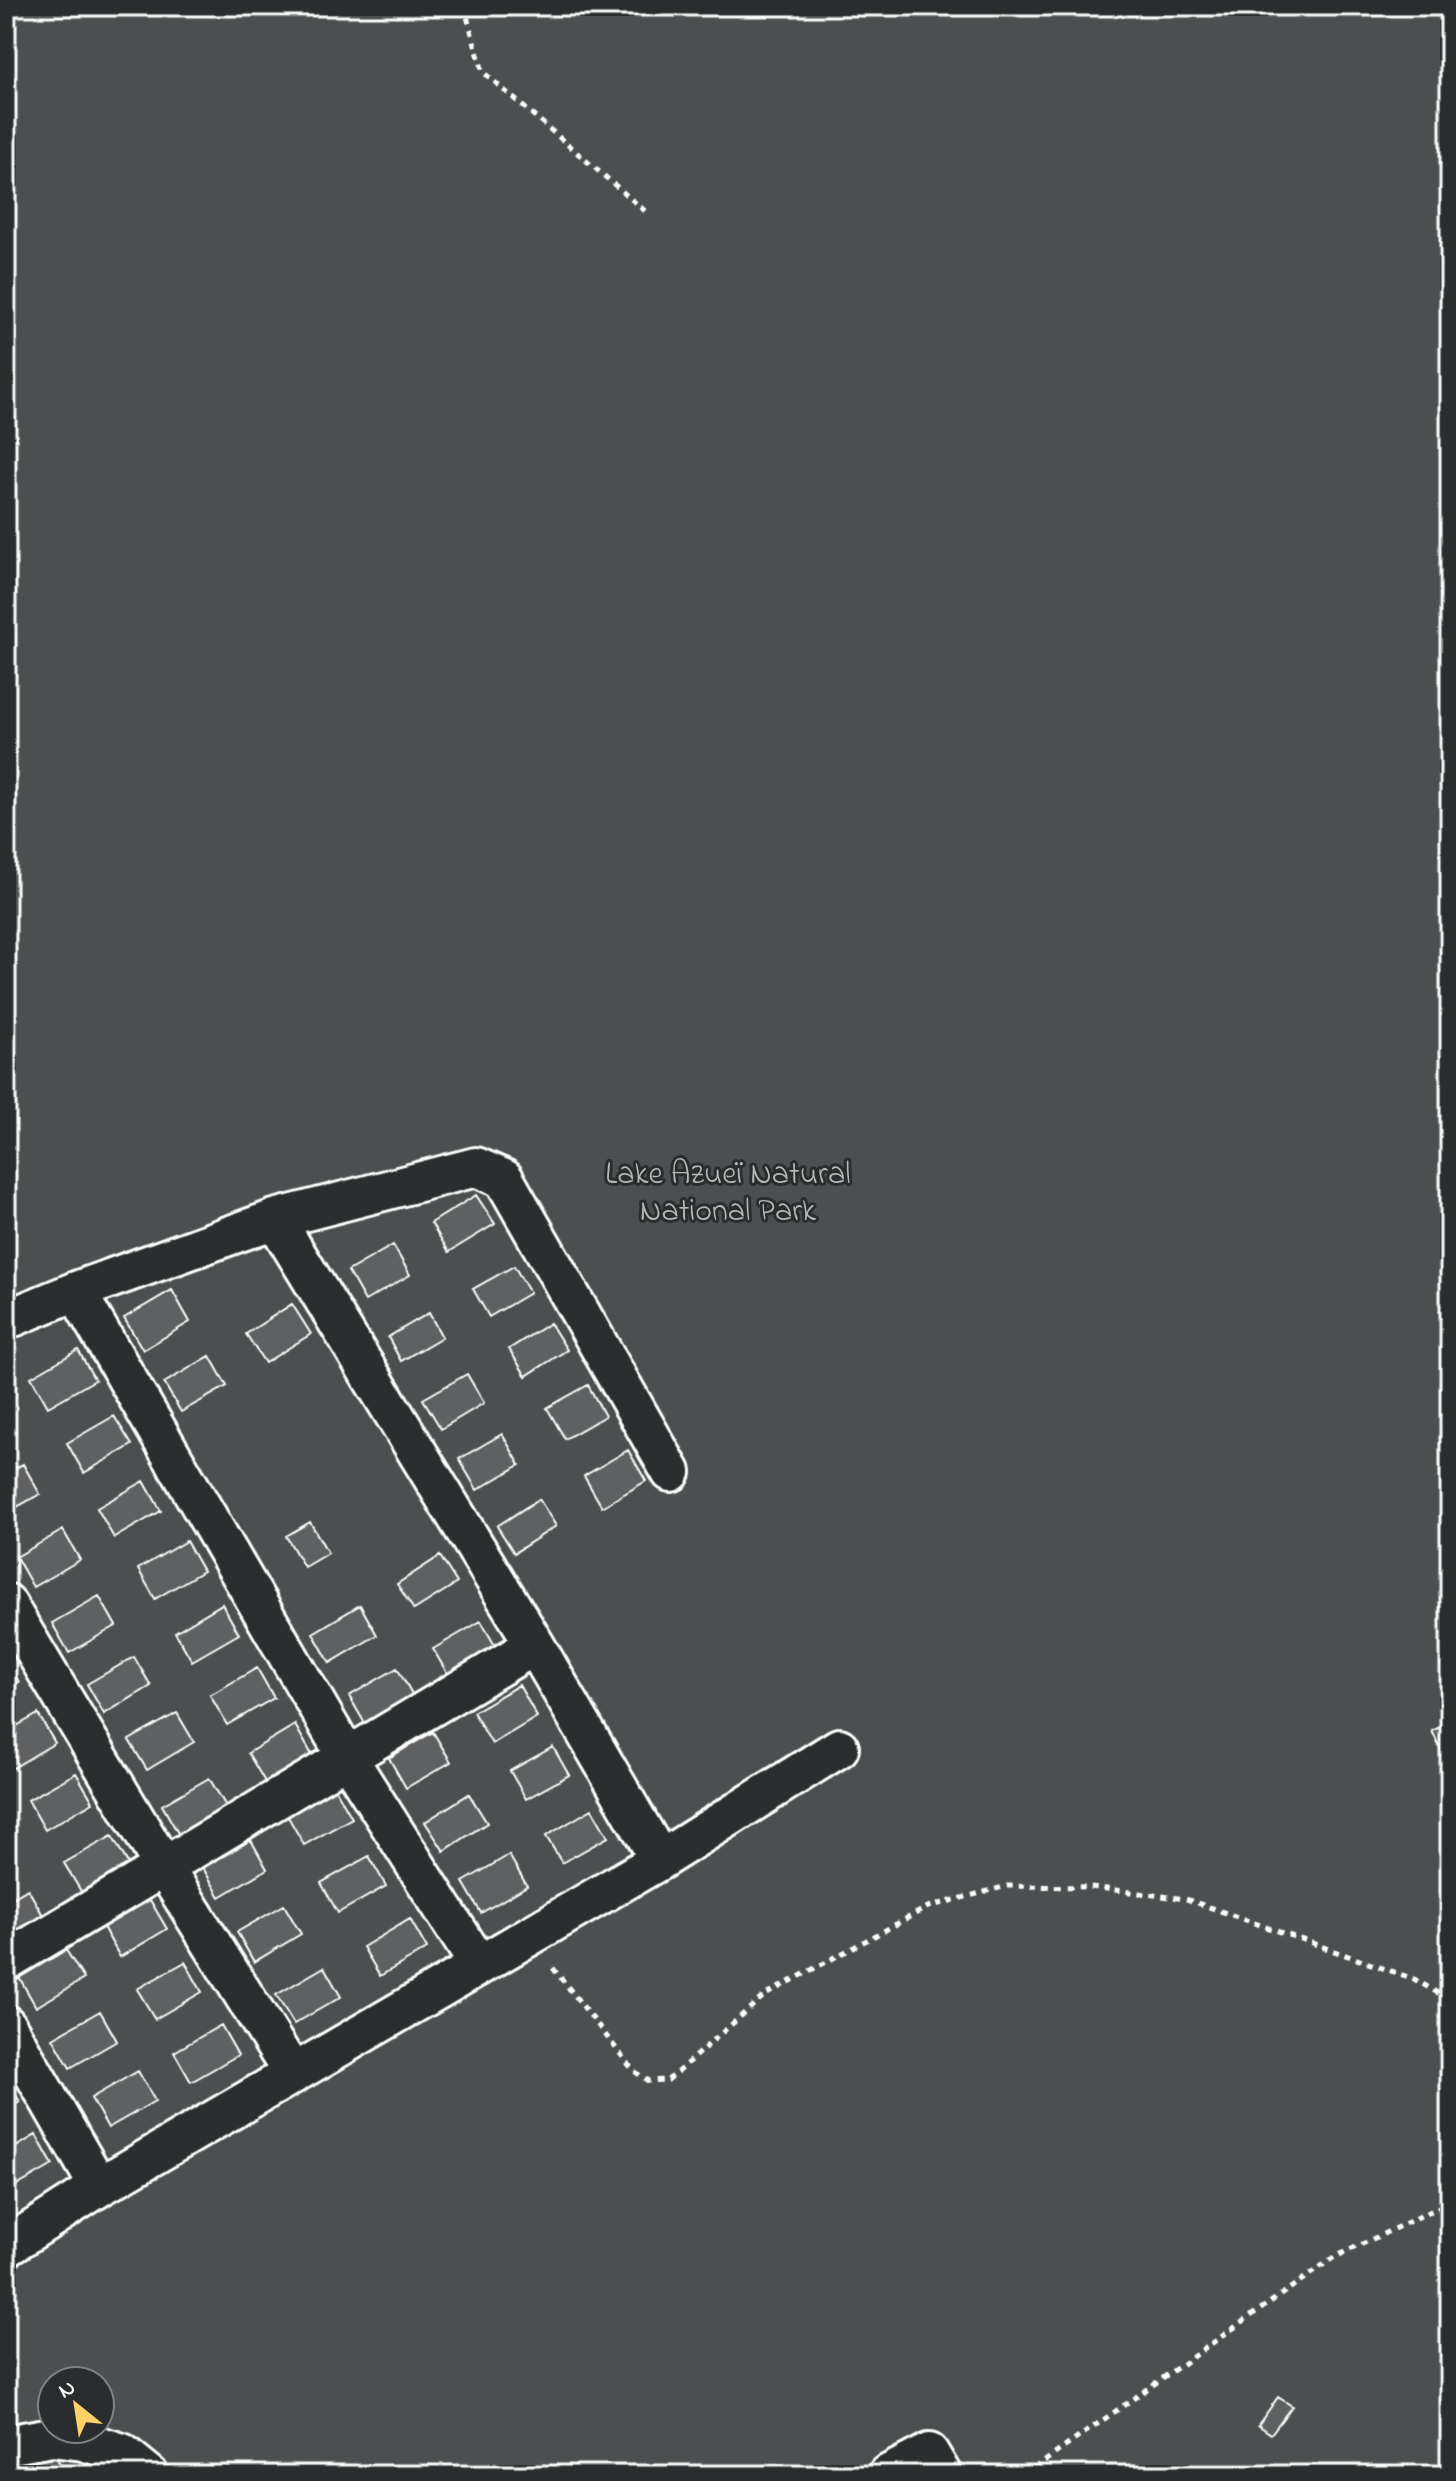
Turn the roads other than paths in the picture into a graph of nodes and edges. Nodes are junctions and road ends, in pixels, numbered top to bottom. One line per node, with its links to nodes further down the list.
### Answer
1 (275, 1219): 2 (street); 4 (street); 6 (street)
2 (76, 1291): 3 (street); 8 (street)
3 (6, 1320)
4 (671, 1472)
5 (6, 1603): 10 (street)
6 (535, 1645): 8 (street); 9 (street)
7 (839, 1748): 9 (street)
8 (347, 1757): 10 (street); 12 (street)
9 (660, 1860): 12 (street)
10 (164, 1867): 11 (street); 14 (street)
11 (6, 1961)
12 (479, 1965): 14 (street)
13 (6, 2025): 15 (street)
14 (293, 2074): 15 (street)
15 (99, 2187): 16 (street)
16 (6, 2247)
17 (6, 2445): 18 (street)
18 (149, 2475)
19 (887, 2475): 20 (street)
20 (942, 2475)

